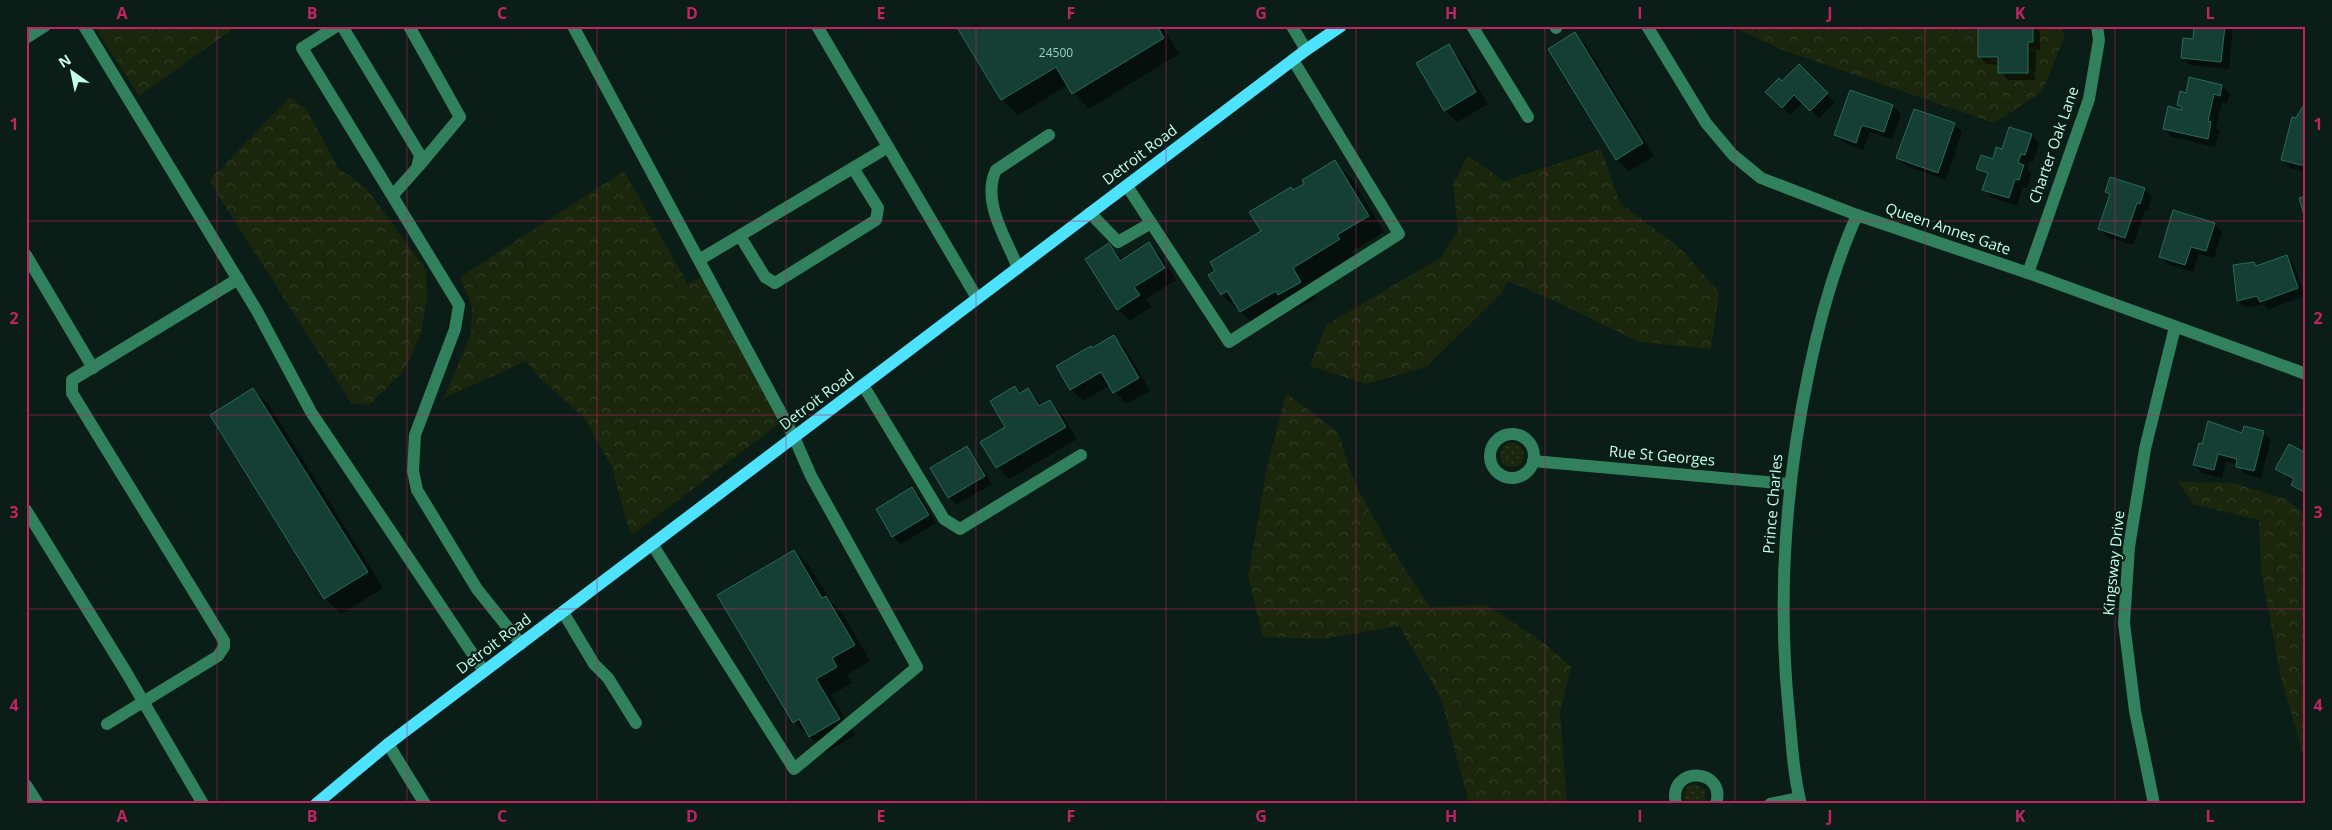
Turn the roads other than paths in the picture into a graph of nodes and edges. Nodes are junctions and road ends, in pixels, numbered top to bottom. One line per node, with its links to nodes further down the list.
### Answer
1 (45, 26): 13 (street)
2 (84, 26): 31 (street)
3 (337, 26): 22 (street)
4 (342, 26): 19 (street)
5 (409, 26): 19 (street)
6 (817, 26): 18 (street)
7 (1292, 26): 14 (street)
8 (1341, 26): 14 (main road, Detroit Road)
9 (1472, 26): 16 (street)
10 (1647, 26): 24 (street, Queen Annes Gate)
11 (2097, 26): 30 (street, Charter Oak Lane)
12 (576, 27): 28 (street)
13 (26, 38)
14 (1306, 50): 15 (main road, Detroit Road)
15 (1293, 60): 21 (main road, Detroit Road); 25 (street)
16 (1528, 117)
17 (1049, 135): 29 (street)
18 (888, 147): 20 (street); 32 (street)
19 (417, 168): 22 (street)
20 (853, 168): 26 (street); 26 (street)
21 (1127, 186): 23 (main road, Detroit Road); 25 (street)
22 (393, 195): 44 (street)
23 (1090, 213): 25 (street); 29 (main road, Detroit Road)
24 (1857, 216): 30 (street, Queen Annes Gate); 40 (street, Prince Charles)
25 (1151, 223)
26 (740, 236): 28 (street)
27 (26, 255): 34 (street)
28 (699, 260): 37 (street)
29 (1018, 268): 32 (main road, Detroit Road)
30 (2028, 273): 33 (street, Queen Annes Gate)
31 (238, 279): 34 (street); 45 (street)
32 (978, 298): 36 (main road, Detroit Road)
33 (2174, 327): 35 (street, Queen Annes Gate); 59 (street, Kingsway Drive)
34 (93, 368): 46 (street)
35 (2306, 374)
36 (863, 385): 37 (main road, Detroit Road); 38 (street)
37 (794, 437): 42 (main road, Detroit Road); 42 (street)
38 (1081, 455)
39 (1533, 460): 40 (street, Rue St Georges)
40 (1789, 484): 51 (street, Prince Charles)
41 (26, 510): 46 (street)
42 (652, 544): 43 (main road, Detroit Road)
43 (563, 612): 44 (main road, Detroit Road); 47 (street)
44 (521, 644): 45 (main road, Detroit Road)
45 (484, 672): 49 (main road, Detroit Road)
46 (143, 702): 48 (street); 53 (street)
47 (636, 723)
48 (107, 724)
49 (388, 744): 54 (main road, Detroit Road); 55 (street)
50 (26, 785): 52 (street)
51 (1800, 801): 58 (street)
52 (38, 804)
53 (202, 804)
54 (316, 804)
55 (425, 804)
56 (1676, 804): 57 (street)
57 (1716, 804)
58 (1770, 804)
59 (2154, 804)

